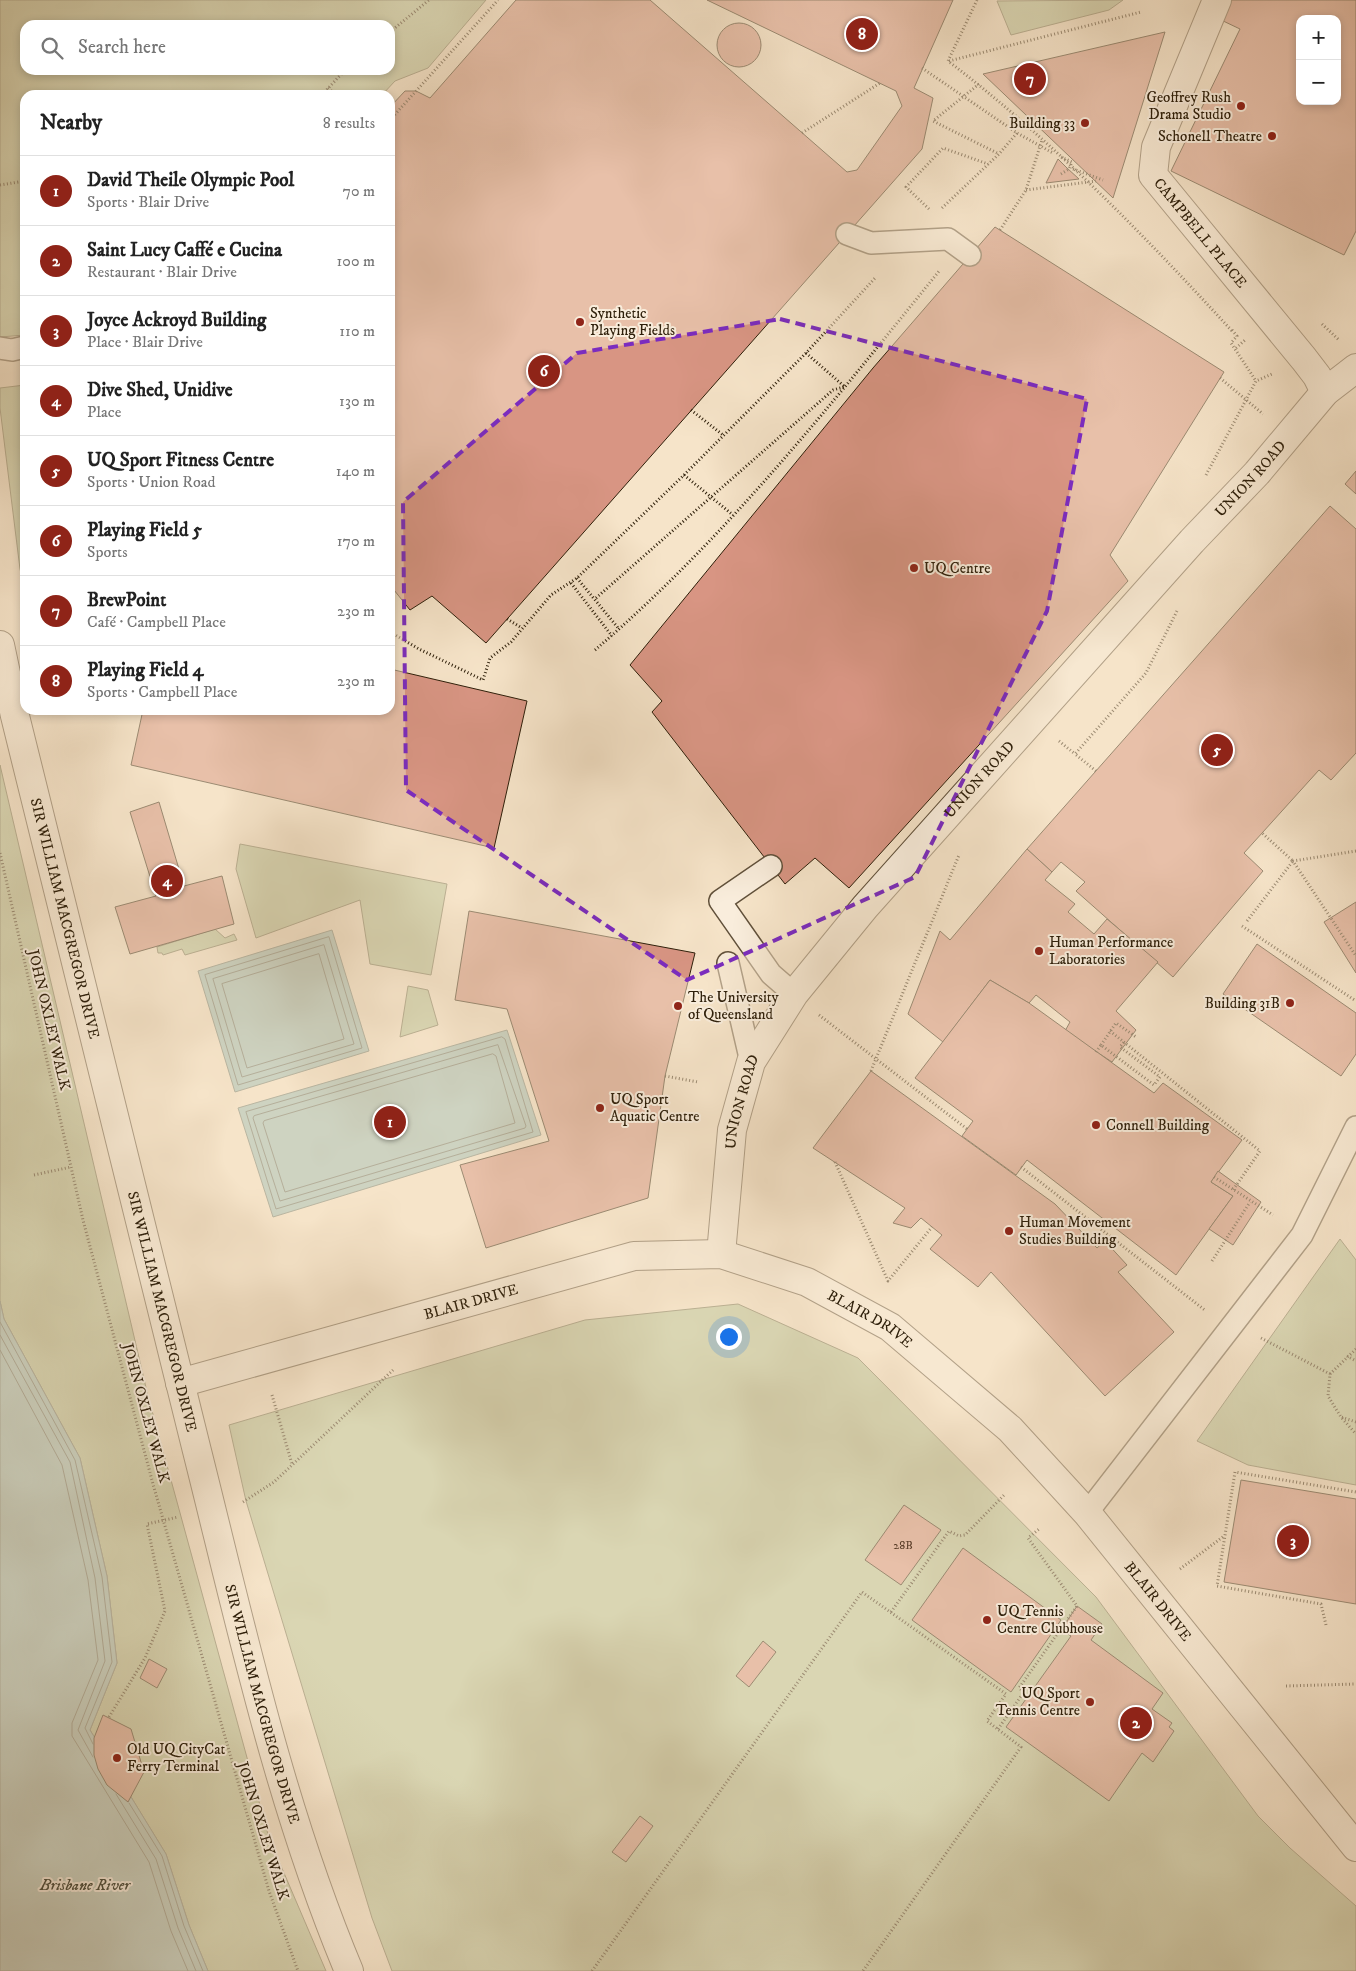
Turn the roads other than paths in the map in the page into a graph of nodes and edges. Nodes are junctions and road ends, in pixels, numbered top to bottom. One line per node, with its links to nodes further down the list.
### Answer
1 (1217, 0): 7 (street, CAMPBELL PLACE)
2 (846, 234): 3 (lane)
3 (970, 255)
4 (0, 348): 5 (lane)
5 (20, 348)
6 (1351, 357): 7 (street, UNION ROAD)
7 (1326, 392): 11 (street, UNION ROAD)
8 (0, 645): 15 (street, SIR WILLIAM MACGREGOR DRIVE)
9 (771, 866): 11 (lane)
10 (728, 963): 12 (lane)
11 (794, 994): 12 (street, UNION ROAD)
12 (752, 1062): 14 (street, UNION ROAD)
13 (1356, 1127): 16 (lane)
14 (721, 1254): 15 (street, BLAIR DRIVE); 16 (street, BLAIR DRIVE)
15 (180, 1383): 18 (street, SIR WILLIAM MACGREGOR DRIVE)
16 (1087, 1513): 17 (street, BLAIR DRIVE)
17 (1356, 1847)
18 (349, 1971)

